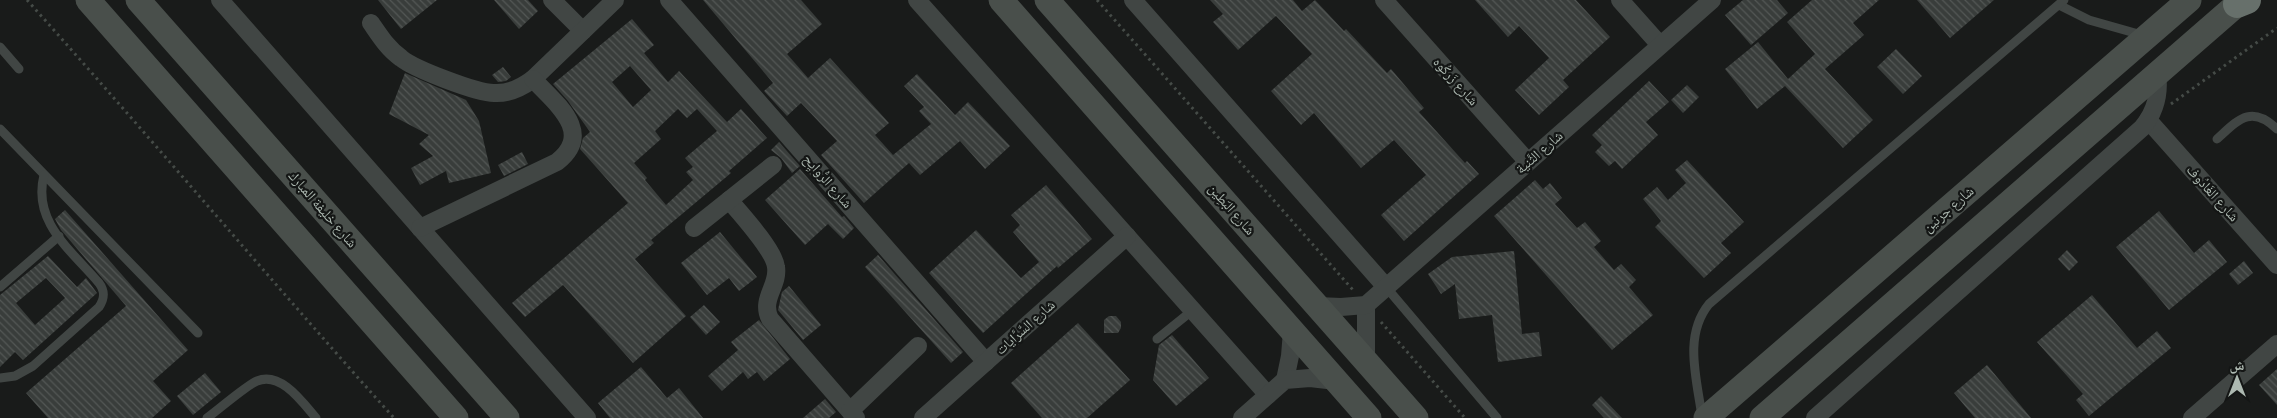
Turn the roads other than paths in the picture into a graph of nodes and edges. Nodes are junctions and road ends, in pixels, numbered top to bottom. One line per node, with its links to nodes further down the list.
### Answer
1 (88, 0): 57 (main road)
2 (138, 0): 58 (main road, شارع خليفة المبارك)
3 (220, 0): 33 (street)
4 (552, 0): 18 (street)
5 (615, 0): 18 (street)
6 (669, 0): 49 (street, شارع الرُّوايِح)
7 (917, 0): 36 (street)
8 (1000, 0): 43 (main road)
9 (1047, 0): 41 (main road, شارع البَطِين)
10 (1133, 0): 39 (street)
11 (1384, 0): 29 (street, شارع زَركُوه)
12 (1620, 0): 20 (street)
13 (1712, 0): 20 (street, شارع الثَّنية)
14 (2189, 0): 19 (main road, شارع جرنين)
15 (2242, 1): 23 (main road)
16 (2061, 2): 19 (lane); 65 (lane)
17 (371, 23): 24 (street)
18 (583, 31): 24 (street)
19 (2147, 37): 66 (main road, شارع جرنين)
20 (1660, 45): 29 (street, شارع الثَّنية)
21 (0, 47): 22 (lane)
22 (19, 69)
23 (2157, 73): 25 (street); 67 (main road)
24 (533, 79): 33 (street)
25 (2148, 120): 37 (street, شارع الغَادُوف); 68 (street)
26 (0, 129): 31 (lane)
27 (2277, 129): 28 (lane)
28 (2217, 139)
29 (1528, 162): 39 (street, شارع الثَّنية)
30 (773, 165): 32 (street)
31 (44, 175): 35 (lane); 44 (lane)
32 (729, 200): 34 (street); 54 (street)
33 (420, 228): 59 (street)
34 (694, 228)
35 (59, 236): 38 (lane); 50 (lane)
36 (1128, 236): 42 (street); 49 (street, شارع السَّرَّايات)
37 (2277, 265)
38 (0, 287)
39 (1386, 287): 40 (street, شارع الثَّنية); 64 (lane)
40 (1366, 305): 41 (street); 48 (street)
41 (1317, 306): 48 (main road, شارع البَطِين)
42 (1193, 310): 45 (lane); 53 (street)
43 (1292, 331): 51 (street); 52 (main road)
44 (198, 333)
45 (1157, 339)
46 (2277, 344): 69 (street)
47 (918, 346): 54 (street)
48 (1366, 361): 63 (main road, شارع البَطِين)
49 (986, 362): 60 (street, شارع السَّرَّايات)
50 (0, 378)
51 (1285, 380): 52 (street); 53 (street)
52 (1336, 380): 62 (main road)
53 (1268, 395): 61 (street)
54 (853, 414)
55 (207, 418): 56 (lane)
56 (316, 418)
57 (456, 418)
58 (507, 418)
59 (587, 418)
60 (923, 418)
61 (1242, 418)
62 (1369, 418)
63 (1416, 418)
64 (1497, 418)
65 (1702, 418)
66 (1706, 418)
67 (1762, 418)
68 (1815, 418)
69 (2192, 418)

